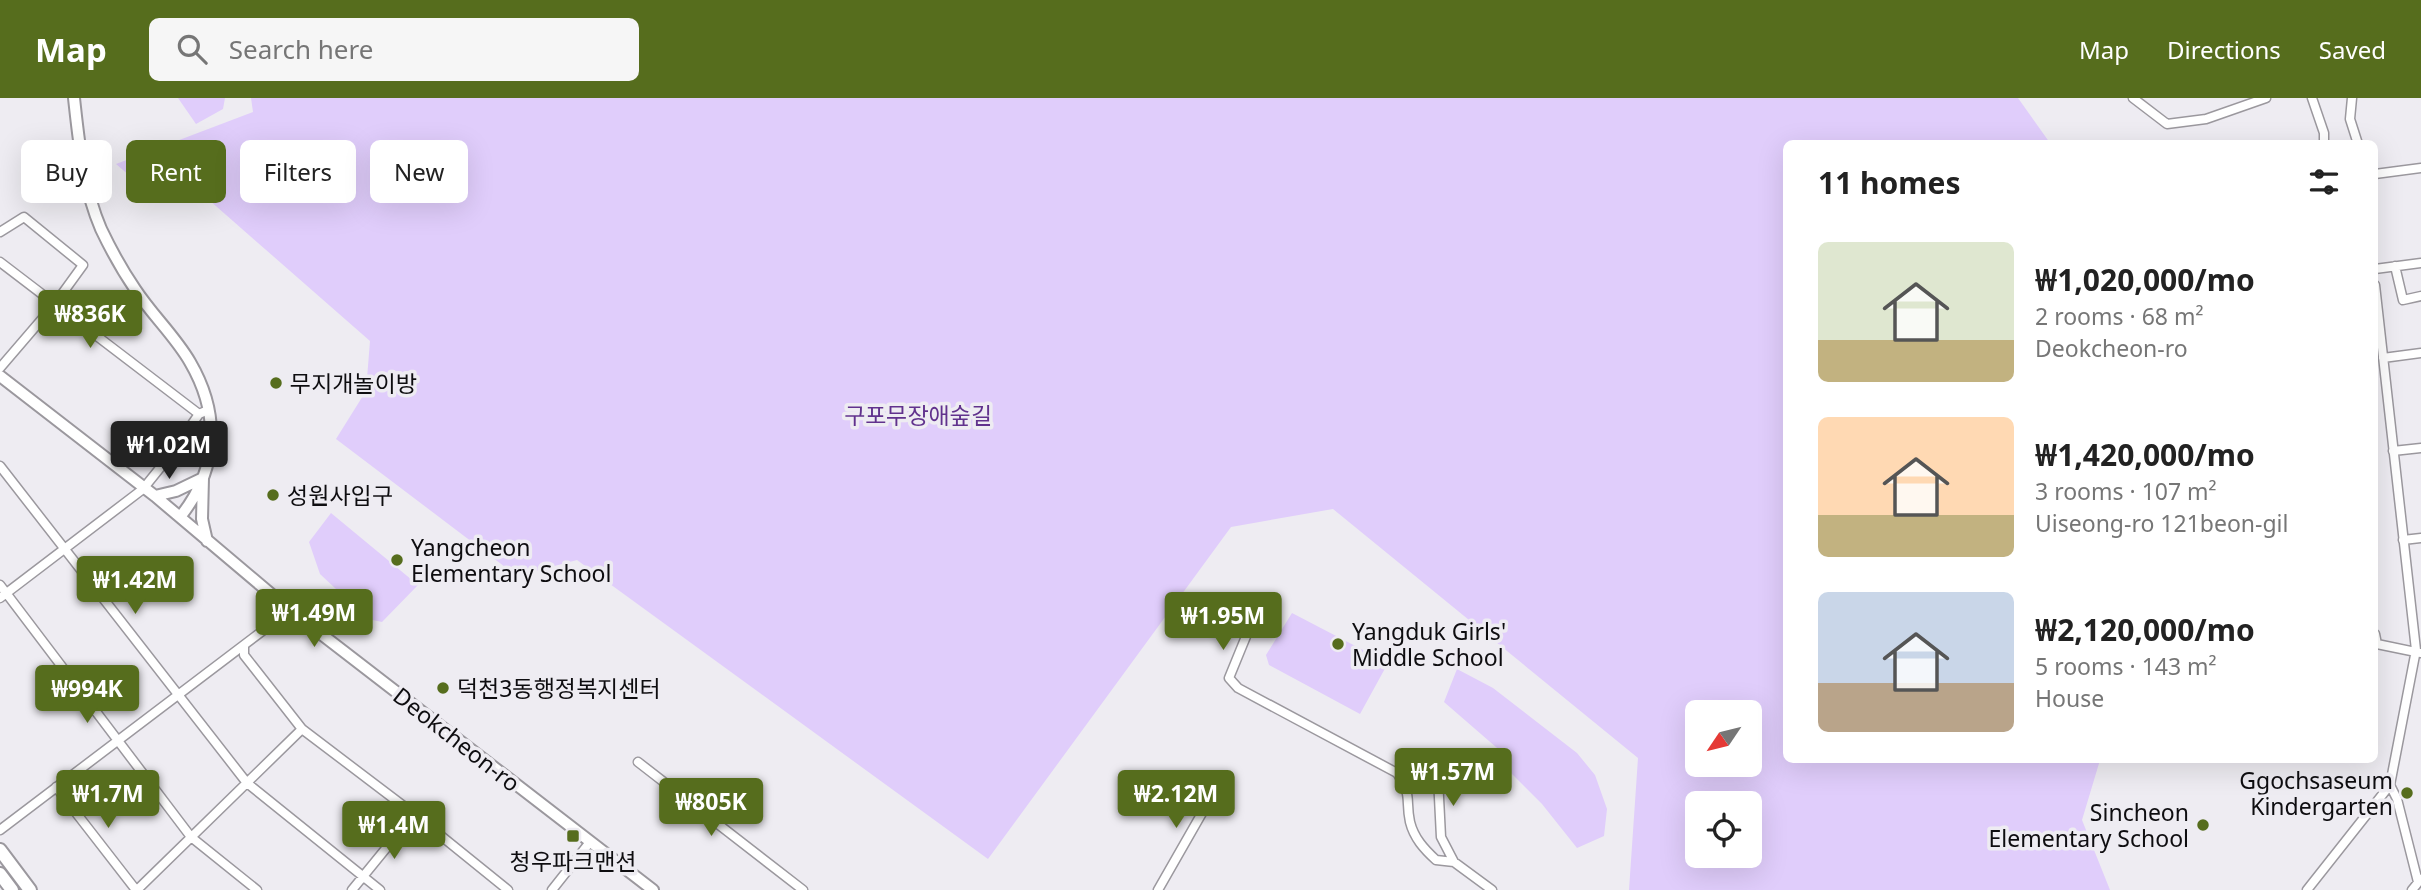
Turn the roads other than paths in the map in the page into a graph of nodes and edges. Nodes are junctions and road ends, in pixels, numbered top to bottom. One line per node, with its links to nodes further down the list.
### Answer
1 (74, 98): 22 (main road)
2 (2133, 98): 3 (street)
3 (2266, 98)
4 (2312, 98): 6 (street)
5 (2352, 98): 7 (street)
6 (2324, 140)
7 (2357, 140)
8 (2421, 168): 9 (street)
9 (2378, 174)
10 (0, 232): 16 (street)
11 (0, 262): 16 (street)
12 (2421, 263): 13 (street)
13 (2395, 266): 14 (street); 15 (street)
14 (2378, 269)
15 (2421, 296)
16 (54, 304): 20 (street); 22 (street)
17 (2378, 312): 19 (street)
18 (2421, 353): 19 (street)
19 (2383, 358): 24 (street)
20 (0, 368)
21 (0, 376): 27 (main road, Deokcheon-ro)
22 (204, 412): 26 (main road); 27 (street)
23 (2421, 448): 24 (street)
24 (2393, 451): 31 (street)
25 (0, 466): 33 (street)
26 (203, 478): 28 (main road); 29 (main road); 32 (main road)
27 (143, 489): 28 (main road, Deokcheon-ro); 33 (street)
28 (155, 496): 29 (main road, Deokcheon-ro)
29 (180, 517): 32 (main road, Deokcheon-ro)
30 (2421, 538): 31 (street)
31 (2403, 540): 38 (street)
32 (207, 541): 36 (main road, Deokcheon-ro)
33 (64, 548): 35 (street); 42 (street)
34 (0, 585): 35 (street)
35 (3, 596): 44 (street)
36 (290, 610): 40 (street); 54 (main road, Deokcheon-ro)
37 (1256, 612): 56 (street)
38 (2417, 627): 41 (street)
39 (2378, 644): 41 (street)
40 (244, 647): 42 (street); 43 (street)
41 (2418, 651): 49 (street)
42 (178, 695): 44 (street); 47 (street)
43 (302, 729): 47 (street); 51 (street)
44 (117, 741): 50 (street); 53 (street)
45 (1437, 758): 56 (street)
46 (638, 762): 69 (street)
47 (247, 783): 53 (street); 58 (street)
48 (1218, 785): 70 (street)
49 (2390, 785): 59 (street); 72 (street)
50 (57, 787): 52 (street); 62 (street)
51 (414, 814): 58 (street); 66 (street)
52 (0, 830)
53 (191, 837): 62 (street); 63 (street)
54 (590, 842): 67 (street); 68 (main road, Deokcheon-ro)
55 (0, 850): 61 (main road)
56 (1454, 862): 71 (street)
57 (0, 874): 60 (main road)
58 (363, 876): 64 (street); 65 (street)
59 (2420, 880): 73 (street)
60 (12, 890)
61 (30, 890)
62 (137, 890)
63 (257, 890)
64 (352, 890)
65 (380, 890)
66 (509, 890)
67 (552, 890)
68 (653, 890)
69 (803, 890)
70 (1158, 890)
71 (1492, 890)
72 (2306, 890)
73 (2412, 890)

